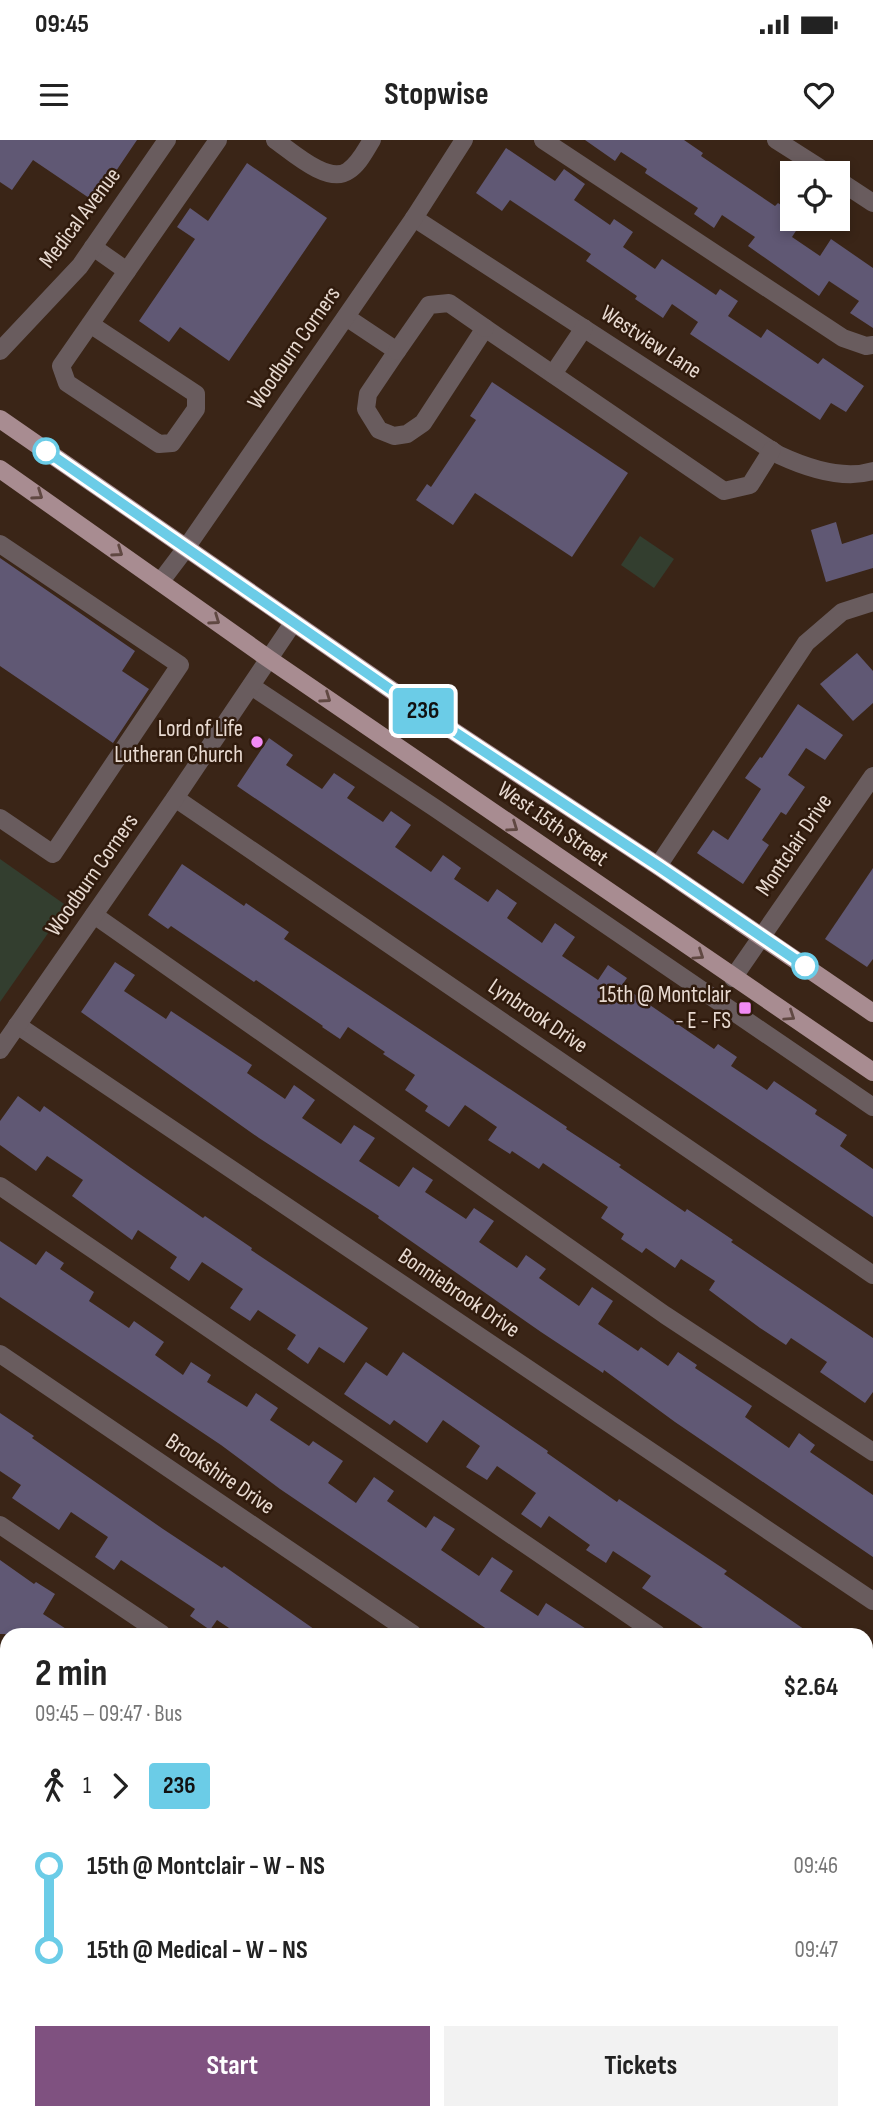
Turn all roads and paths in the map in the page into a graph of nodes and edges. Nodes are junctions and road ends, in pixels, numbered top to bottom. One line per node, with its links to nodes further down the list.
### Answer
1 (167, 140): 12 (street, Medical Avenue)
2 (218, 140): 13 (street)
3 (275, 140): 4 (street)
4 (372, 140)
5 (464, 140): 11 (street, Woodburn Corners)
6 (543, 140): 18 (street)
7 (776, 140): 8 (street)
8 (809, 161)
9 (850, 188): 10 (street)
10 (873, 203)
11 (414, 218): 14 (street, Woodburn Corners); 17 (street, Westview Lane)
12 (93, 247): 13 (street); 19 (street, Medical Avenue)
13 (127, 271): 15 (street)
14 (346, 317): 20 (street); 27 (street, Woodburn Corners)
15 (90, 324): 15 (street)
16 (485, 328): 20 (street); 20 (street); 21 (street)
17 (584, 328): 21 (street); 23 (street, Westview Lane)
18 (873, 345)
19 (0, 351)
20 (397, 351)
21 (553, 374): 23 (street)
22 (0, 419): 27 (main road, West 15th Street)
23 (772, 450): 25 (street, Westview Lane)
24 (0, 469): 28 (main road, West 15th Street, one-way to 28)
25 (873, 471)
26 (0, 544): 35 (street)
27 (186, 548): 28 (street, Woodburn Corners); 30 (main road, West 15th Street)
28 (161, 582): 31 (main road, West 15th Street, one-way to 31)
29 (873, 602): 36 (street)
30 (293, 623): 31 (street, Woodburn Corners); 36 (main road, West 15th Street)
31 (270, 659): 32 (street, Woodburn Corners); 39 (main road, West 15th Street, one-way to 39)
32 (251, 686): 34 (street, Woodburn Corners); 44 (street)
33 (873, 776): 38 (street, Montclair Drive)
34 (175, 798): 37 (street, Woodburn Corners); 46 (street, Lynbrook Drive)
35 (0, 818)
36 (658, 866): 38 (main road, West 15th Street)
37 (94, 915): 41 (street, Woodburn Corners); 48 (street)
38 (762, 937): 39 (street, Montclair Drive); 40 (main road, West 15th Street)
39 (733, 978): 43 (main road, West 15th Street, one-way to 43)
40 (873, 1013)
41 (17, 1025): 42 (street, Woodburn Corners); 50 (street, Bonniebrook Drive)
42 (0, 1050)
43 (873, 1072)
44 (873, 1107)
45 (0, 1185): 53 (street)
46 (873, 1275)
47 (0, 1354): 52 (street, Brookshire Drive)
48 (873, 1452)
49 (0, 1525): 51 (street)
50 (873, 1601)
51 (153, 1628)
52 (404, 1628)
53 (648, 1628)

